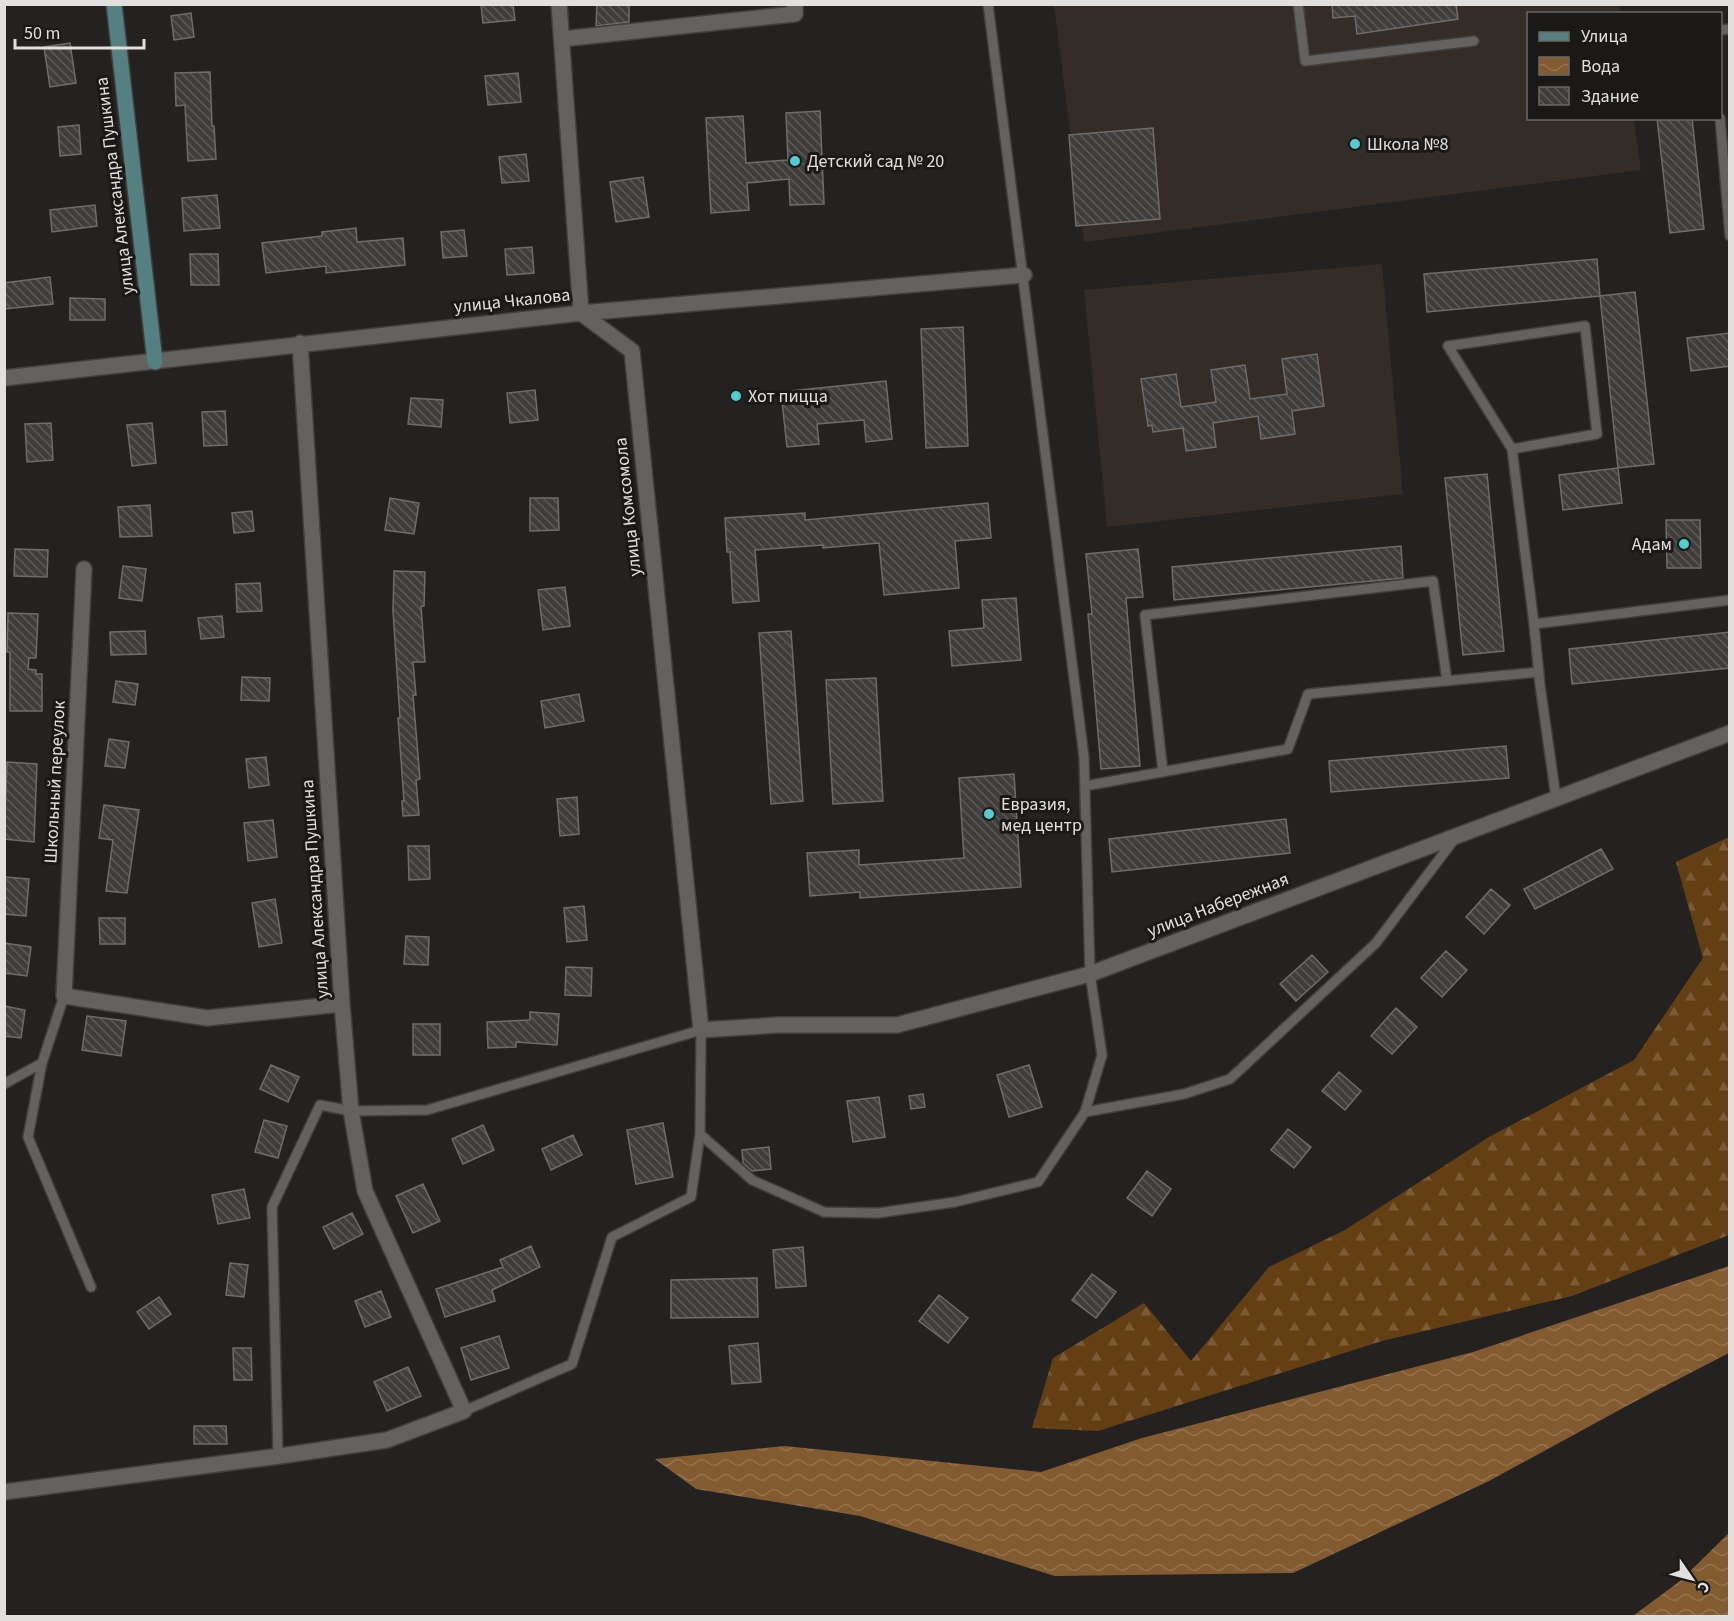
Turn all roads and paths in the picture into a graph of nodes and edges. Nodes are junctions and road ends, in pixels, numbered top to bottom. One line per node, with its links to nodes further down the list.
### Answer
1 (114, 4): 13 (street, улица Александра Пушкина)
2 (559, 4): 6 (street)
3 (795, 4): 6 (street)
4 (988, 4): 10 (lane)
5 (1298, 4): 7 (lane)
6 (562, 39): 11 (street)
7 (1474, 41)
8 (1720, 120): 9 (lane)
9 (1730, 236)
10 (1024, 275): 11 (street, улица Чкалова); 23 (lane)
11 (581, 313): 12 (street, улица Чкалова); 29 (street, улица Комсомола)
12 (300, 344): 13 (street, улица Чкалова); 28 (street, улица Александра Пушкина)
13 (155, 362): 14 (street, улица Чкалова)
14 (4, 378)
15 (1512, 449): 15 (lane); 18 (lane)
16 (84, 569): 27 (street, Школьный переулок)
17 (1730, 600): 18 (lane)
18 (1534, 624): 19 (lane)
19 (1539, 672): 20 (lane); 24 (lane)
20 (1447, 681): 22 (lane); 22 (lane)
21 (1730, 733): 24 (street, улица Набережная)
22 (1162, 772): 23 (lane)
23 (1085, 786): 26 (lane)
24 (1556, 798): 25 (street, улица Набережная)
25 (1457, 836): 26 (street, улица Набережная); 33 (lane)
26 (1090, 974): 29 (street, улица Набережная); 33 (lane)
27 (64, 996): 28 (street); 30 (lane)
28 (342, 1004): 32 (street, улица Александра Пушкина)
29 (700, 1030): 32 (lane); 34 (lane)
30 (42, 1063): 31 (lane); 35 (lane)
31 (4, 1084)
32 (351, 1111): 36 (street, улица Александра Пушкина); 37 (lane)
33 (1085, 1112): 34 (lane)
34 (700, 1134): 36 (lane)
35 (91, 1287)
36 (464, 1410): 37 (street)
37 (278, 1456): 38 (street)
38 (4, 1492)

